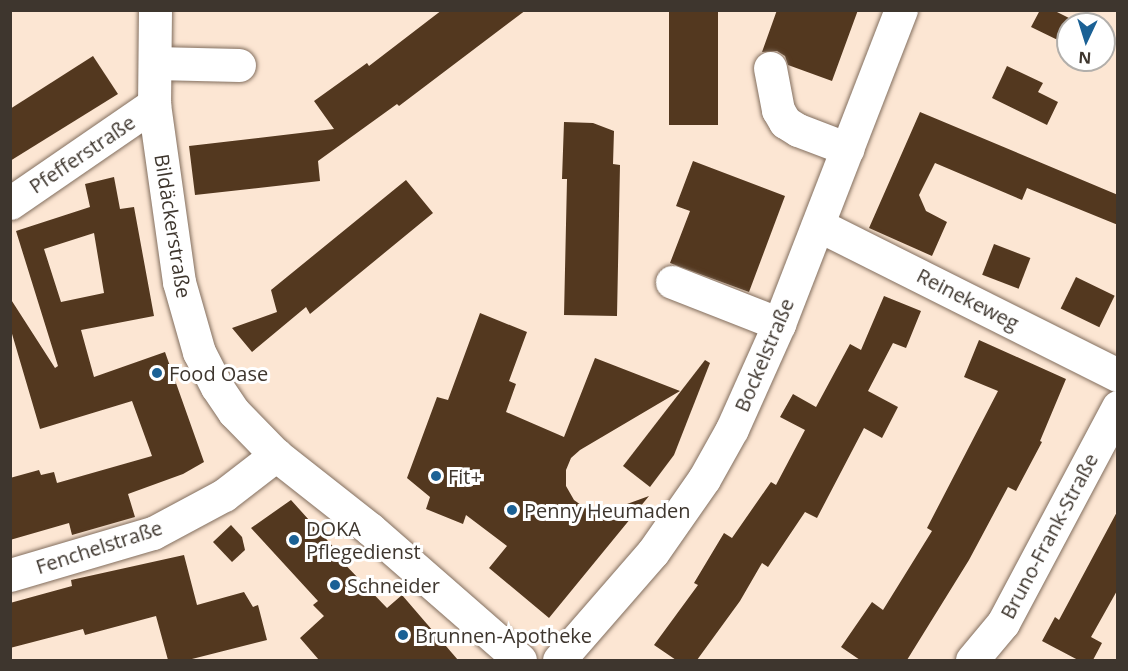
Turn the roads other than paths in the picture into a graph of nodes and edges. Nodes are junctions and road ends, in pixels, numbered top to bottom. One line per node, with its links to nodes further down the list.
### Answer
1 (155, 10): 3 (street, Bildäckerstraße)
2 (901, 10): 7 (street, Bockelstraße)
3 (155, 63): 4 (street); 6 (street, Bildäckerstraße)
4 (239, 65)
5 (770, 68): 7 (street)
6 (154, 104): 8 (street, Pfefferstraße); 14 (street, Bildäckerstraße)
7 (848, 149): 9 (street, Bockelstraße)
8 (10, 203)
9 (818, 225): 11 (street, Bockelstraße); 12 (street, Reinekeweg)
10 (672, 282): 11 (street)
11 (779, 324): 17 (street, Bockelstraße)
12 (1118, 375)
13 (1118, 407): 18 (street, Bruno-Frank-Straße)
14 (276, 455): 15 (street, Fenchelstraße); 16 (street, Bildäckerstraße)
15 (10, 575)
16 (520, 660)
17 (559, 660)
18 (972, 660)

